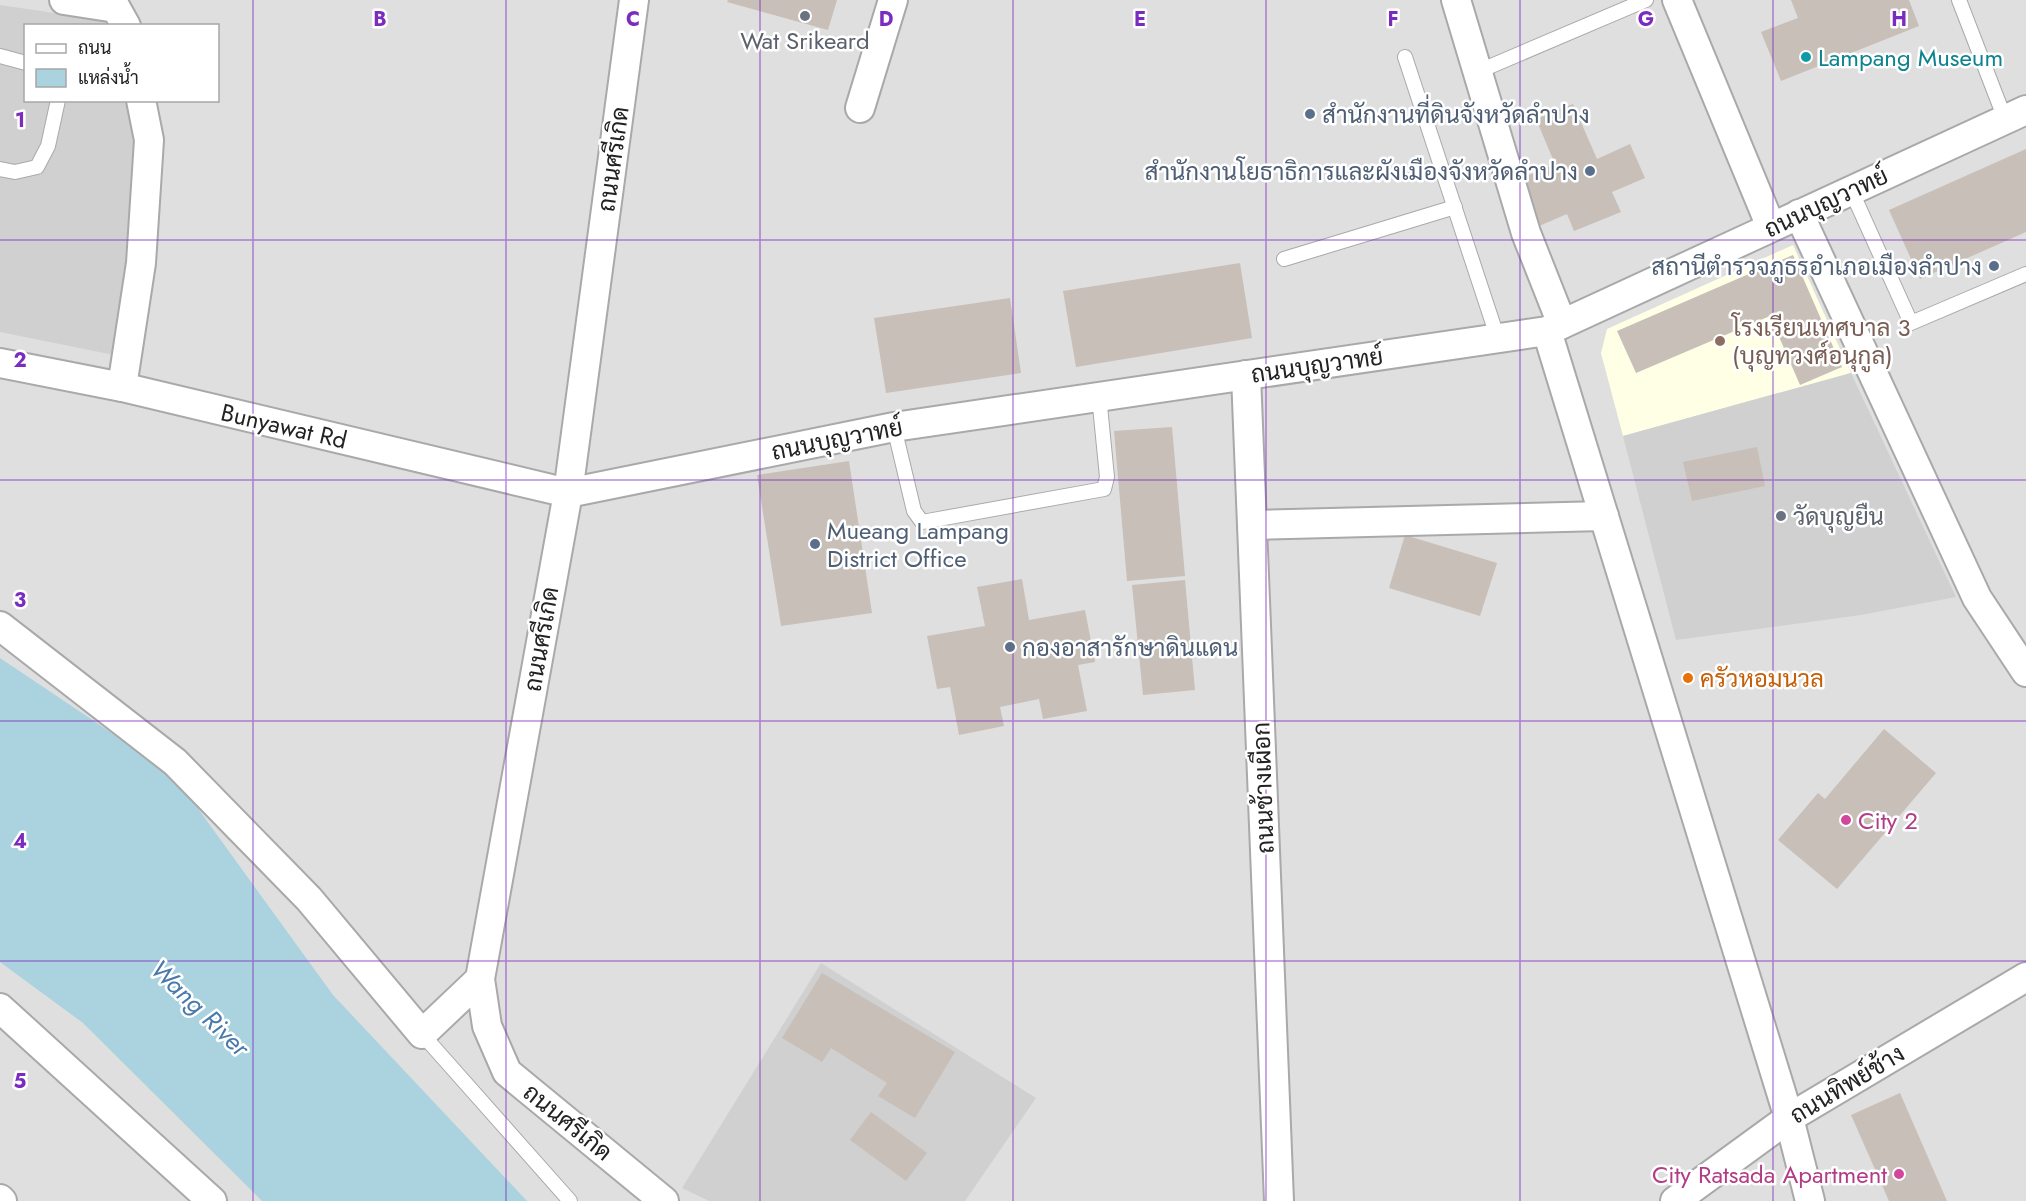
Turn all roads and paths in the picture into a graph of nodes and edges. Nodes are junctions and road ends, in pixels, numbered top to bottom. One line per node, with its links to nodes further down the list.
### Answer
1 (64, 0): 8 (street)
2 (634, 0): 31 (street, ถนนศรีเกิด)
3 (893, 0): 15 (street)
4 (1456, 0): 12 (street)
5 (1646, 0): 12 (lane)
6 (1677, 0): 21 (street)
7 (1959, 0): 16 (lane)
8 (125, 24)
9 (0, 56): 11 (lane)
10 (1406, 57): 19 (lane)
11 (24, 62)
12 (1477, 72): 24 (street)
13 (58, 102): 17 (lane)
14 (141, 102): 28 (street)
15 (860, 108)
16 (2016, 114): 18 (street, ถนนบุญวาทย์)
17 (0, 169)
18 (1851, 190): 20 (street, ถนนบุญวาทย์); 23 (lane)
19 (1455, 207): 22 (lane); 25 (lane)
20 (1799, 214): 21 (street, ถนนบุญวาทย์); 35 (street)
21 (1771, 227): 24 (street, ถนนบุญวาทย์)
22 (1284, 259)
23 (2026, 274)
24 (1554, 328): 25 (street, ถนนบุญวาทย์); 32 (street)
25 (1498, 339): 27 (street, ถนนบุญวาทย์)
26 (0, 363): 28 (street, Bunyawat Rd)
27 (1246, 375): 29 (street, ถนนบุญวาทย์); 33 (street, ถนนช้างเผือก)
28 (122, 387): 31 (street, Bunyawat Rd)
29 (1099, 396): 30 (street, ถนนบุญวาทย์); 30 (lane)
30 (894, 427): 31 (street, ถนนบุญวาทย์)
31 (568, 493): 37 (street, ถนนศรีเกิด)
32 (1604, 516): 33 (street); 40 (street)
33 (1252, 525): 44 (street, ถนนช้างเผือก)
34 (0, 626): 39 (street)
35 (2026, 672)
36 (2026, 977): 40 (street, ถนนทิพย์ช้าง)
37 (480, 979): 39 (street); 43 (street, ถนนศรีเกิด)
38 (0, 1008): 41 (street)
39 (422, 1034): 42 (lane)
40 (1789, 1118): 45 (street, ถนนทิพย์ช้าง); 46 (street)
41 (212, 1201)
42 (570, 1201)
43 (664, 1201)
44 (1279, 1201)
45 (1675, 1201)
46 (1810, 1201)

